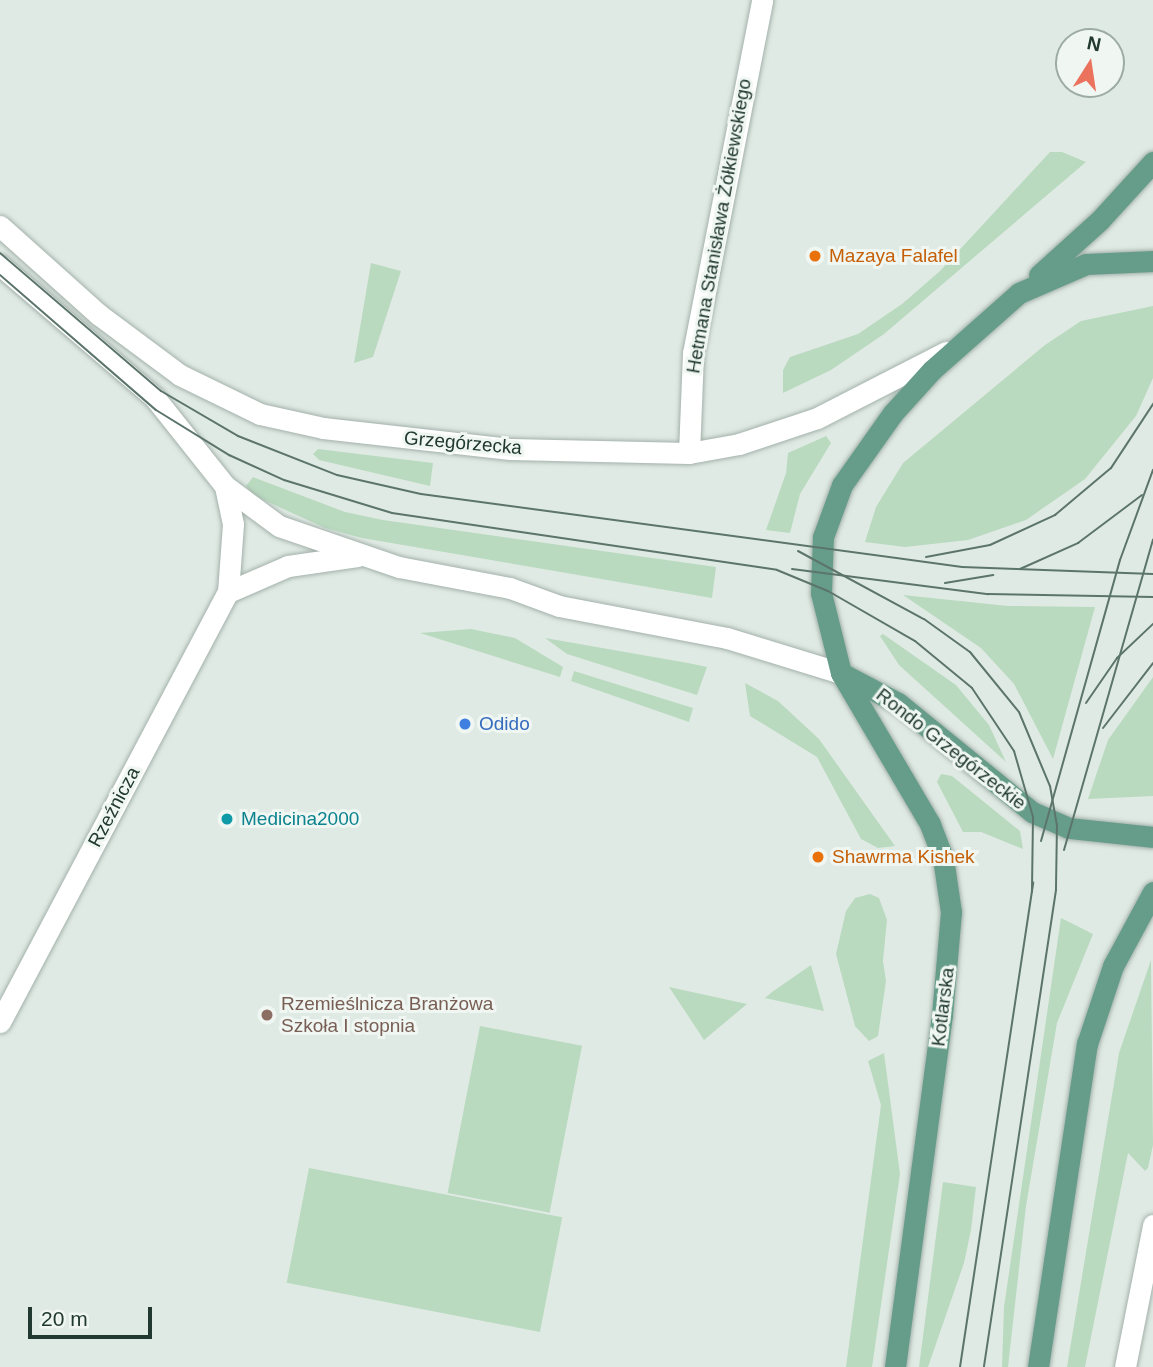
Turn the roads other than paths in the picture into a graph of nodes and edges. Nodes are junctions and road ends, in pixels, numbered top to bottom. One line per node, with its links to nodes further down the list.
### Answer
1 (762, 0): 8 (street, Hetmana Stanisława Żółkiewskiego)
2 (1153, 162): 6 (main road)
3 (0, 226): 8 (street, Grzegórzecka)
4 (1153, 261): 6 (main road)
5 (0, 265): 9 (street)
6 (1019, 293): 7 (main road)
7 (967, 338): 8 (street, Grzegórzecka); 12 (main road)
8 (689, 453)
9 (225, 486): 10 (street); 11 (street, Rzeźnicza)
10 (357, 556): 11 (street); 12 (street)
11 (228, 592): 15 (street, Rzeźnicza)
12 (841, 673): 13 (main road, Rondo Grzegórzeckie); 17 (main road, Kotlarska)
13 (1153, 837)
14 (1153, 892): 18 (main road)
15 (0, 1022)
16 (1153, 1225): 19 (street)
17 (895, 1367)
18 (1038, 1367)
19 (1125, 1367)

